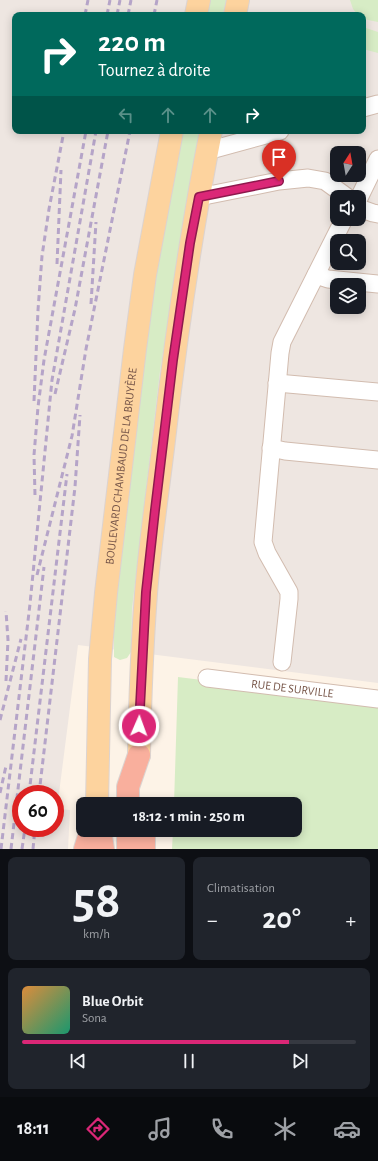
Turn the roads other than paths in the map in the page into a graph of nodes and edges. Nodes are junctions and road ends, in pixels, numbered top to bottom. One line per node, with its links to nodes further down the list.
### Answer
1 (199, 0): 3 (main road)
2 (238, 0): 4 (main road)
3 (197, 12)
4 (236, 12)
5 (378, 104): 6 (street)
6 (366, 107)
7 (171, 134): 27 (main road, BOULEVARD CHAMBAUD DE LA BRUYÈRE)
8 (259, 134): 9 (street)
9 (209, 141): 13 (main road)
10 (378, 159): 12 (street)
11 (337, 190): 13 (street)
12 (363, 190)
13 (199, 197): 26 (main road)
14 (366, 210): 15 (street)
15 (378, 214)
16 (340, 226): 17 (street)
17 (316, 275): 18 (street); 19 (street)
18 (378, 284)
19 (277, 383): 20 (street); 21 (street)
20 (378, 392)
21 (271, 448): 22 (street); 23 (street)
22 (378, 460)
23 (282, 662)
24 (207, 678): 25 (street, RUE DE SURVILLE)
25 (378, 699)
26 (139, 754): 28 (highway); 29 (highway)
27 (97, 797)
28 (128, 797)
29 (142, 797)
30 (89, 837): 34 (highway)
31 (101, 837): 35 (highway)
32 (128, 837): 36 (highway)
33 (144, 837): 37 (highway)
34 (85, 849)
35 (104, 849)
36 (128, 849)
37 (144, 849)

